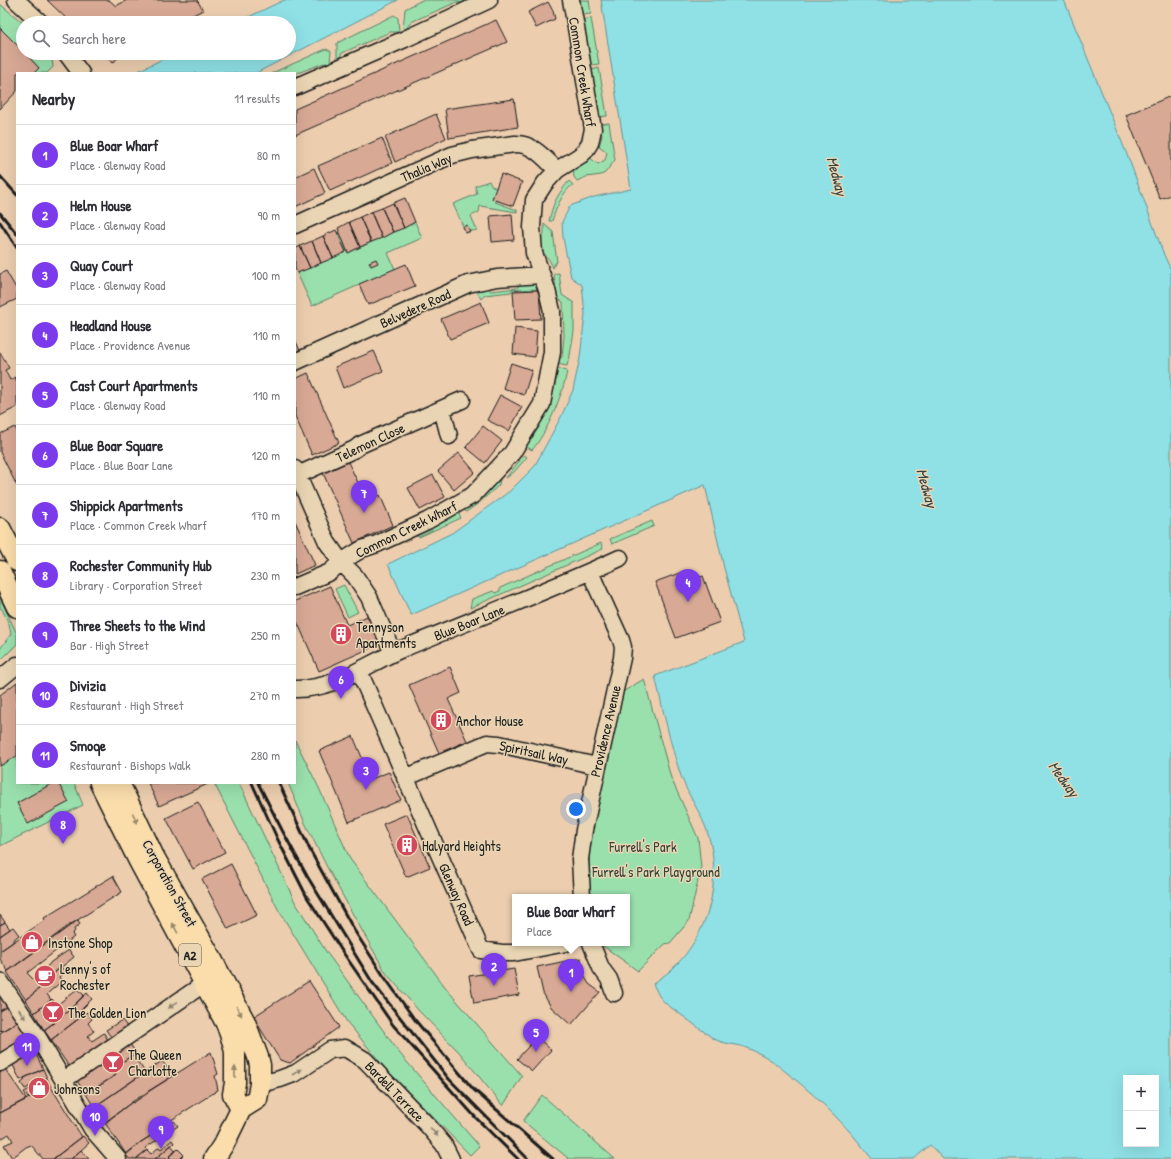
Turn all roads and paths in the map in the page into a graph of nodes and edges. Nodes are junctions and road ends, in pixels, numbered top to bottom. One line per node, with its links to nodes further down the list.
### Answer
1 (16, 0): 4 (street)
2 (489, 0): 7 (street)
3 (571, 0): 8 (street, Common Creek Wharf)
4 (33, 16)
5 (71, 60): 6 (street)
6 (80, 72)
7 (296, 87)
8 (557, 170): 9 (street, Thalia Way); 10 (street, Common Creek Wharf)
9 (296, 225)
10 (542, 275): 11 (street, Belvedere Road); 19 (street, Common Creek Wharf)
11 (296, 362)
12 (462, 400): 13 (street, Telemon Close)
13 (442, 409): 14 (street); 15 (street, Telemon Close)
14 (449, 436)
15 (296, 472): 19 (street)
16 (0, 528): 18 (main road)
17 (620, 558): 21 (street, Blue Boar Lane)
18 (16, 559)
19 (341, 562): 22 (street, Common Creek Wharf); 24 (street)
20 (0, 571): 23 (main road)
21 (590, 572): 24 (street, Blue Boar Lane); 29 (street, Providence Avenue)
22 (296, 587)
23 (16, 604)
24 (393, 653): 26 (street, Blue Boar Lane)
25 (16, 666): 27 (street)
26 (359, 671): 28 (street, Blue Boar Lane); 30 (street, Glenway Road)
27 (0, 679)
28 (296, 689)
29 (597, 766): 30 (street, Spiritsail Way); 33 (street, Providence Avenue)
30 (405, 778): 34 (street, Glenway Road)
31 (100, 784): 37 (main road, Corporation Street / A2, one-way to 31)
32 (119, 784): 42 (main road, Corporation Street / A2, one-way to 42)
33 (582, 894)
34 (550, 946)
35 (592, 946): 38 (street)
36 (0, 981): 39 (street, one-way to 39)
37 (205, 983): 41 (street, one-way to 41); 43 (main road, Corporation Street / A2, one-way to 37)
38 (614, 993)
39 (39, 1039): 40 (street); 41 (street)
40 (0, 1063)
41 (64, 1080): 44 (street)
42 (260, 1084): 43 (main road, Corporation Street / A2); 46 (street, Bardell Terrace, one-way to 46)
43 (241, 1109): 45 (main road, Corporation Street / A2)
44 (118, 1159)
45 (214, 1159)
46 (451, 1159)

